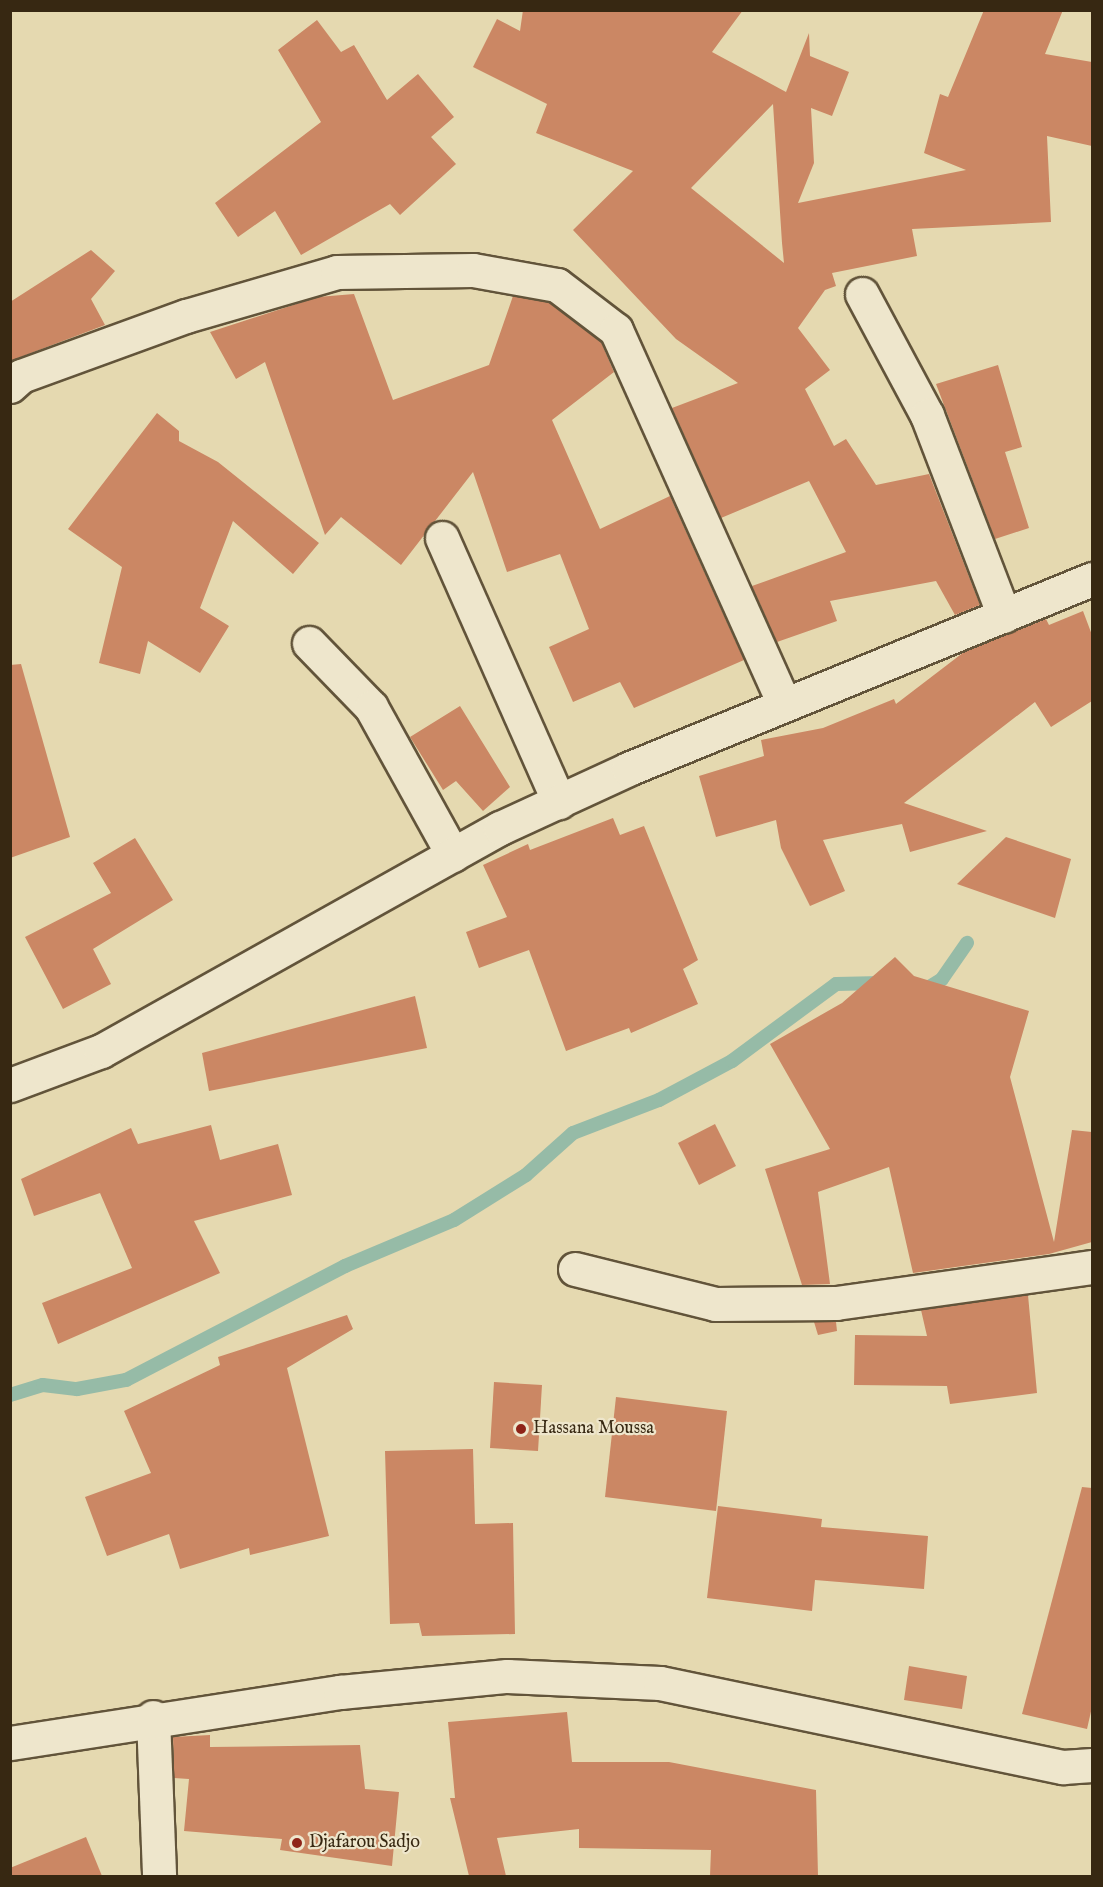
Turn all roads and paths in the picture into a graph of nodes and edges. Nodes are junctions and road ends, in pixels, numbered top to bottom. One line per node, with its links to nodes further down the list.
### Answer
1 (862, 294): 5 (street)
2 (10, 386): 7 (street)
3 (442, 538): 8 (street)
4 (1092, 579): 5 (street)
5 (1004, 616): 7 (street)
6 (309, 643): 9 (street)
7 (784, 704): 8 (street)
8 (559, 802): 9 (street)
9 (453, 855): 10 (street)
10 (10, 1085)
11 (1092, 1267): 12 (street)
12 (575, 1269)
13 (153, 1717): 14 (street); 15 (street); 16 (street)
14 (10, 1743)
15 (1092, 1765)
16 (159, 1876)

